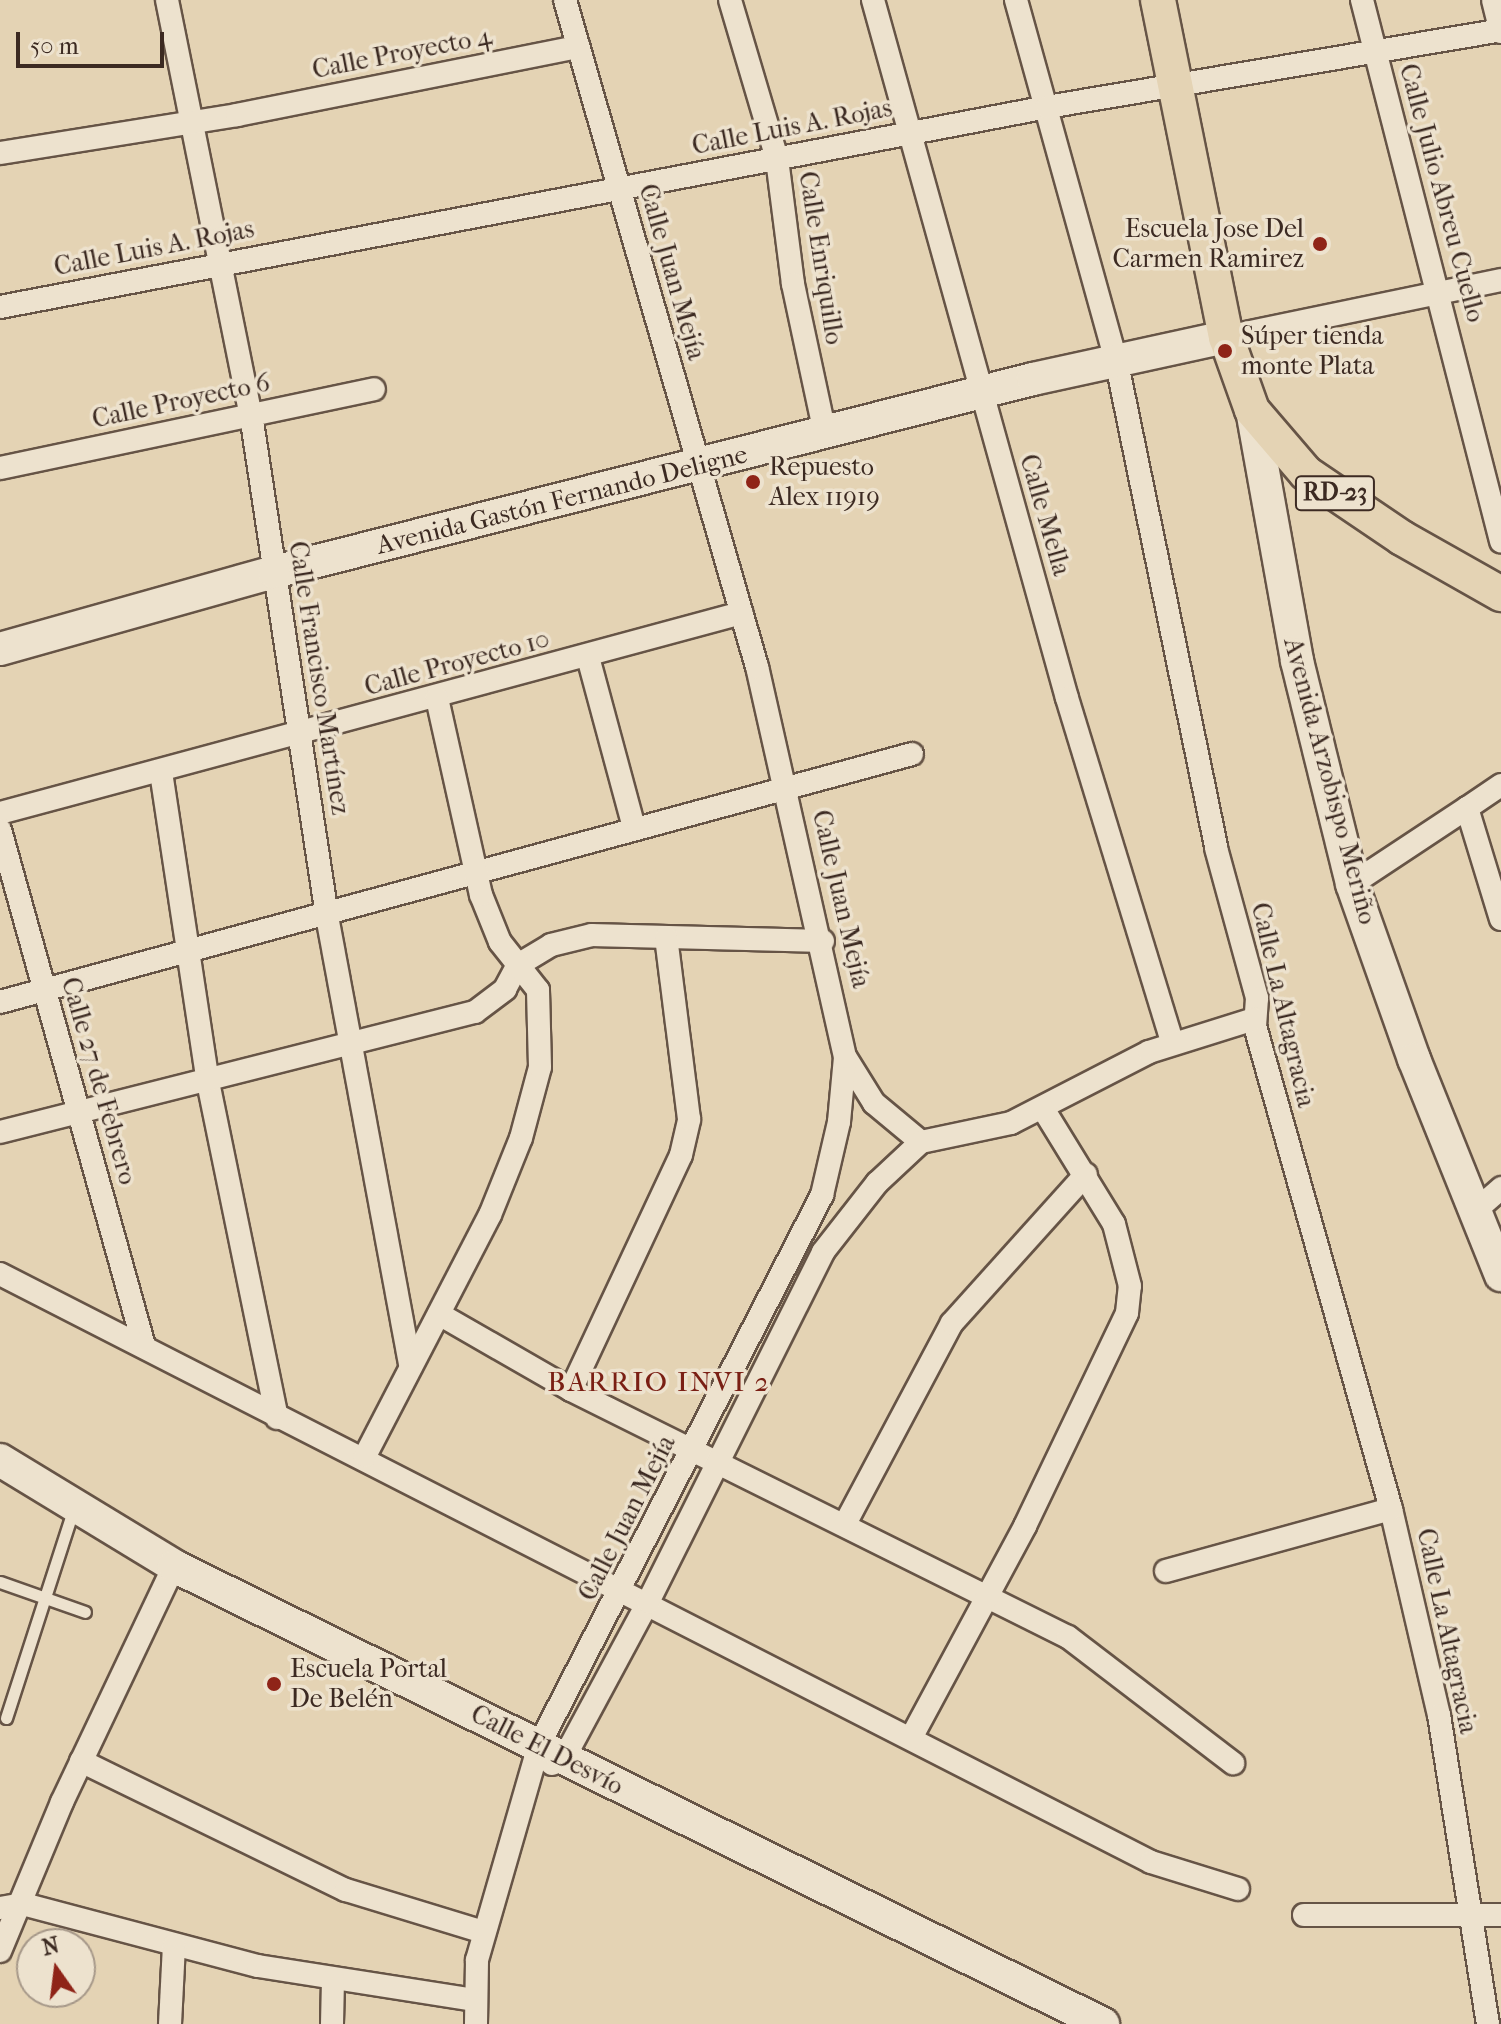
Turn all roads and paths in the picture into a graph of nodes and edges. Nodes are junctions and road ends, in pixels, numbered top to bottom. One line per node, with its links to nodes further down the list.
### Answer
1 (167, 0): 14 (street, Calle Francisco Martínez)
2 (565, 0): 10 (street, Calle Juan Mejía)
3 (730, 0): 17 (street, Calle Enriquillo)
4 (873, 0): 15 (street, Calle Mella)
5 (1016, 0): 13 (street, Calle La Altagracia)
6 (1158, 0): 12 (main road, RD-23)
7 (1362, 0): 11 (street, Calle Julio Abreu Cuello)
8 (1493, 0): 9 (street)
9 (1501, 31): 11 (street, Calle Luis A. Rojas)
10 (578, 47): 14 (street, Calle Proyecto 4); 18 (street, Calle Juan Mejía)
11 (1375, 53): 12 (street, Calle Luis A. Rojas); 21 (street, Calle Julio Abreu Cuello)
12 (1175, 84): 13 (street, Calle Luis A. Rojas); 23 (main road, RD-23)
13 (1047, 107): 15 (street, Calle Luis A. Rojas); 24 (street, Calle La Altagracia)
14 (194, 121): 16 (street, Calle Proyecto 4); 19 (street, Calle Francisco Martínez)
15 (909, 134): 17 (street, Calle Luis A. Rojas); 26 (street, Calle Mella)
16 (0, 153)
17 (777, 159): 18 (street, Calle Luis A. Rojas); 29 (street, Calle Enriquillo)
18 (618, 188): 19 (street, Calle Luis A. Rojas); 30 (street, Calle Juan Mejía)
19 (223, 262): 22 (street, Calle Luis A. Rojas); 28 (street, Calle Francisco Martínez)
20 (1501, 280): 21 (street, Avenida Gastón Fernando Deligne)
21 (1440, 293): 23 (street, Avenida Gastón Fernando Deligne); 32 (street, Calle Julio Abreu Cuello)
22 (0, 307)
23 (1226, 337): 24 (street, Avenida Gastón Fernando Deligne); 27 (main road, RD-23)
24 (1117, 364): 26 (street, Avenida Gastón Fernando Deligne); 58 (street, Calle La Altagracia)
25 (374, 389): 28 (street, Calle Proyecto 6)
26 (982, 393): 29 (street, Avenida Gastón Fernando Deligne); 59 (street, Calle Mella)
27 (1252, 410): 34 (main road, RD-23); 49 (street, Avenida Arzobispo Meriño)
28 (251, 415): 31 (street, Calle Proyecto 6); 33 (street, Calle Francisco Martínez)
29 (825, 433): 30 (street, Avenida Gastón Fernando Deligne)
30 (700, 466): 33 (street, Avenida Gastón Fernando Deligne); 35 (street, Calle Juan Mejía)
31 (0, 468)
32 (1501, 541)
33 (274, 572): 36 (street, Avenida Gastón Fernando Deligne); 39 (street, Calle Francisco Martínez)
34 (1501, 594)
35 (741, 613): 37 (street, Calle Proyecto 10); 42 (street, Calle Juan Mejía)
36 (0, 649)
37 (588, 657): 38 (street, Calle Proyecto 10); 46 (street)
38 (437, 698): 39 (street, Calle Proyecto 10); 48 (street)
39 (301, 735): 41 (street, Calle Proyecto 10); 50 (street, Calle Francisco Martínez)
40 (912, 754): 42 (street)
41 (161, 772): 45 (street, Calle Proyecto 10); 54 (street)
42 (785, 784): 46 (street); 53 (street, Calle Juan Mejía)
43 (1501, 785): 44 (street)
44 (1467, 808): 49 (street); 51 (street)
45 (0, 813)
46 (634, 828): 48 (street)
47 (0, 830): 56 (street, Calle 27 de Febrero)
48 (475, 873): 50 (street); 55 (street)
49 (1352, 884): 69 (street, Avenida Arzobispo Meriño)
50 (327, 916): 54 (street); 60 (street, Calle Francisco Martínez)
51 (1501, 919)
52 (666, 937): 53 (street); 55 (street); 75 (street)
53 (823, 941): 61 (street, Calle Juan Mejía)
54 (186, 953): 56 (street); 62 (street)
55 (518, 965): 60 (street); 72 (street)
56 (44, 990): 57 (street); 64 (street, Calle 27 de Febrero)
57 (0, 1002)
58 (1254, 1019): 59 (street); 82 (street, Calle La Altagracia)
59 (1172, 1042): 63 (street)
60 (350, 1045): 62 (street); 74 (street, Calle Francisco Martínez)
61 (845, 1057): 66 (street); 77 (street, Calle Juan Mejía)
62 (208, 1082): 64 (street); 76 (street)
63 (1044, 1110): 66 (street); 67 (street)
64 (80, 1112): 65 (street); 73 (street, Calle 27 de Febrero)
65 (0, 1132)
66 (921, 1142): 80 (street, Calle Juan Mejía)
67 (1086, 1174): 83 (street); 88 (street)
68 (1501, 1188): 69 (street)
69 (1475, 1211): 71 (street, Avenida Arzobispo Meriño)
70 (0, 1274): 73 (street)
71 (1501, 1275)
72 (439, 1314): 74 (street); 75 (street)
73 (144, 1346): 76 (street)
74 (410, 1366): 78 (street)
75 (571, 1390): 77 (street)
76 (277, 1418): 78 (street)
77 (695, 1446): 80 (street); 87 (street, Calle Juan Mejía)
78 (365, 1456): 87 (street)
79 (0, 1460): 81 (street, Calle El Desvío)
80 (722, 1460): 83 (street); 90 (street, Calle Juan Mejía)
81 (74, 1507): 84 (street, Calle El Desvío); 89 (lane)
82 (1391, 1509): 85 (street); 100 (street, Calle La Altagracia)
83 (846, 1522): 88 (street)
84 (174, 1566): 94 (street, Calle El Desvío); 95 (street)
85 (1166, 1571)
86 (0, 1582): 89 (lane)
87 (623, 1589): 90 (street); 94 (street, Calle Juan Mejía)
88 (987, 1595): 93 (street); 96 (street)
89 (44, 1598): 91 (lane); 92 (lane)
90 (648, 1602): 93 (street); 94 (street, Calle Juan Mejía)
91 (85, 1612)
92 (6, 1718)
93 (911, 1738): 97 (street)
94 (546, 1759): 103 (street, Calle Juan Mejía); 111 (street, Calle El Desvío)
95 (81, 1761): 98 (street); 103 (street)
96 (1233, 1763)
97 (1238, 1889)
98 (23, 1904): 99 (street); 104 (street); 105 (street)
99 (0, 1908)
100 (1472, 1914): 101 (street); 102 (street); 112 (street, Calle La Altagracia)
101 (1304, 1915)
102 (1501, 1915)
103 (483, 1932): 107 (street, Calle Juan Mejía)
104 (174, 1946): 106 (street); 108 (street)
105 (0, 1951)
106 (333, 1979): 107 (street); 109 (street)
107 (475, 2000): 110 (street, Calle Juan Mejía)
108 (170, 2024)
109 (332, 2024)
110 (476, 2024)
111 (1103, 2024)
112 (1488, 2024)

